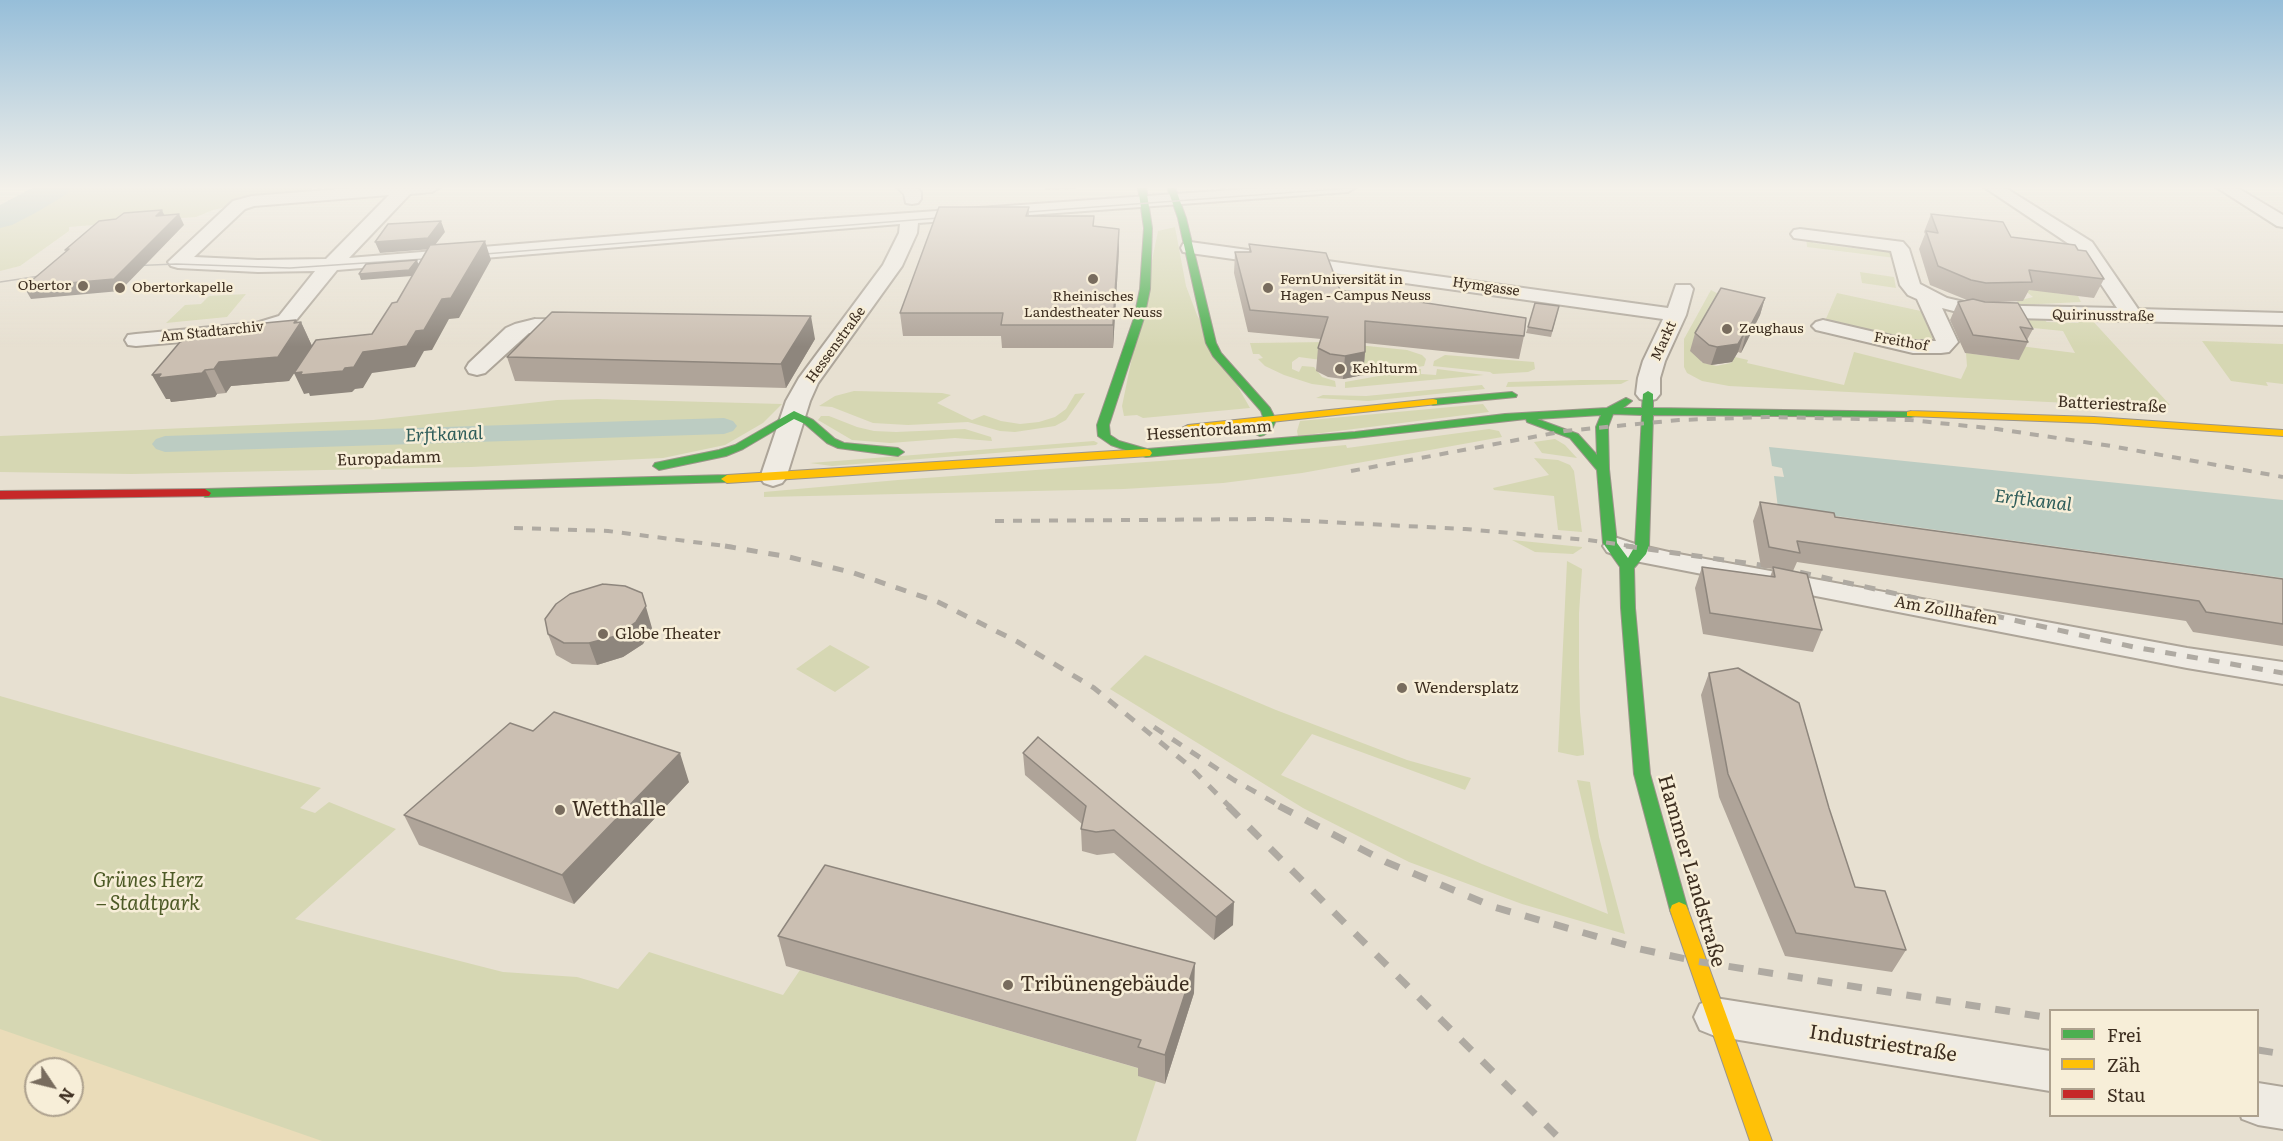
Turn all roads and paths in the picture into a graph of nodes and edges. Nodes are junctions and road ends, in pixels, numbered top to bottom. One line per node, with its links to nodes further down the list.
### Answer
1 (201, 240): 10 (street)
2 (356, 240): 10 (street, Am Stadtarchiv)
3 (555, 240): 10 (street)
4 (904, 240): 19 (street, Hessenstraße)
5 (1147, 240): 39 (main road)
6 (1188, 240): 9 (main road)
7 (1850, 240): 12 (street, Freithof)
8 (2076, 240): 14 (street)
9 (1190, 248): 13 (street, Hymgasse); 21 (main road)
10 (332, 265): 20 (street, Am Stadtarchiv)
11 (1683, 289): 13 (street, Markt)
12 (1926, 297): 14 (street, Quirinusstraße); 17 (street, Freithof)
13 (1676, 315): 28 (street, Markt)
14 (2132, 316): 15 (street, Quirinusstraße)
15 (2283, 319)
16 (594, 326): 22 (street)
17 (1824, 326)
18 (823, 330): 19 (street)
19 (846, 331): 32 (street, Hessenstraße)
20 (136, 340)
21 (1224, 362): 23 (main road); 35 (main road)
22 (477, 368)
23 (1266, 390)
24 (1608, 393): 28 (main road)
25 (1530, 394): 30 (main road, Hessentordamm)
26 (1741, 398): 33 (main road, Batteriestraße)
27 (1584, 400): 31 (main road)
28 (1651, 400): 31 (main road, Hessentordamm); 33 (main road, Batteriestraße); 40 (main road, Hammer Landstraße)
29 (1300, 401): 30 (main road)
30 (1370, 407): 35 (main road, Hessentordamm)
31 (1610, 411): 34 (main road, Hessentordamm); 40 (main road); 47 (main road)
32 (794, 414): 43 (main road); 45 (street, Hessenstraße); 46 (main road)
33 (1939, 414): 38 (main road, Batteriestraße)
34 (1509, 417): 41 (main road, Hessentordamm); 47 (main road)
35 (1270, 420): 36 (main road, Hessentordamm); 41 (main road)
36 (1177, 429)
37 (1135, 433): 39 (main road, Hessentordamm)
38 (2283, 433)
39 (1099, 436): 42 (main road)
40 (1645, 441): 53 (main road, Hammer Landstraße)
41 (1218, 448): 42 (main road, Hessentordamm)
42 (1153, 452): 45 (main road, Hessentordamm)
43 (833, 457)
44 (733, 463): 46 (main road, Europadamm)
45 (777, 465): 51 (main road, Europadamm)
46 (654, 467): 49 (main road, Europadamm)
47 (1603, 469): 52 (main road)
48 (119, 480): 49 (main road)
49 (179, 481): 50 (main road, Europadamm)
50 (0, 483)
51 (0, 495)
52 (1610, 543): 53 (street, Am Zollhafen)
53 (1633, 561): 54 (street, Am Zollhafen); 55 (main road, Hammer Landstraße)
54 (2283, 673)
55 (1715, 1017): 56 (street, Industriestraße); 59 (main road, Hammer Landstraße)
56 (2049, 1071)
57 (2259, 1104): 58 (street)
58 (2283, 1108)
59 (1761, 1141)

